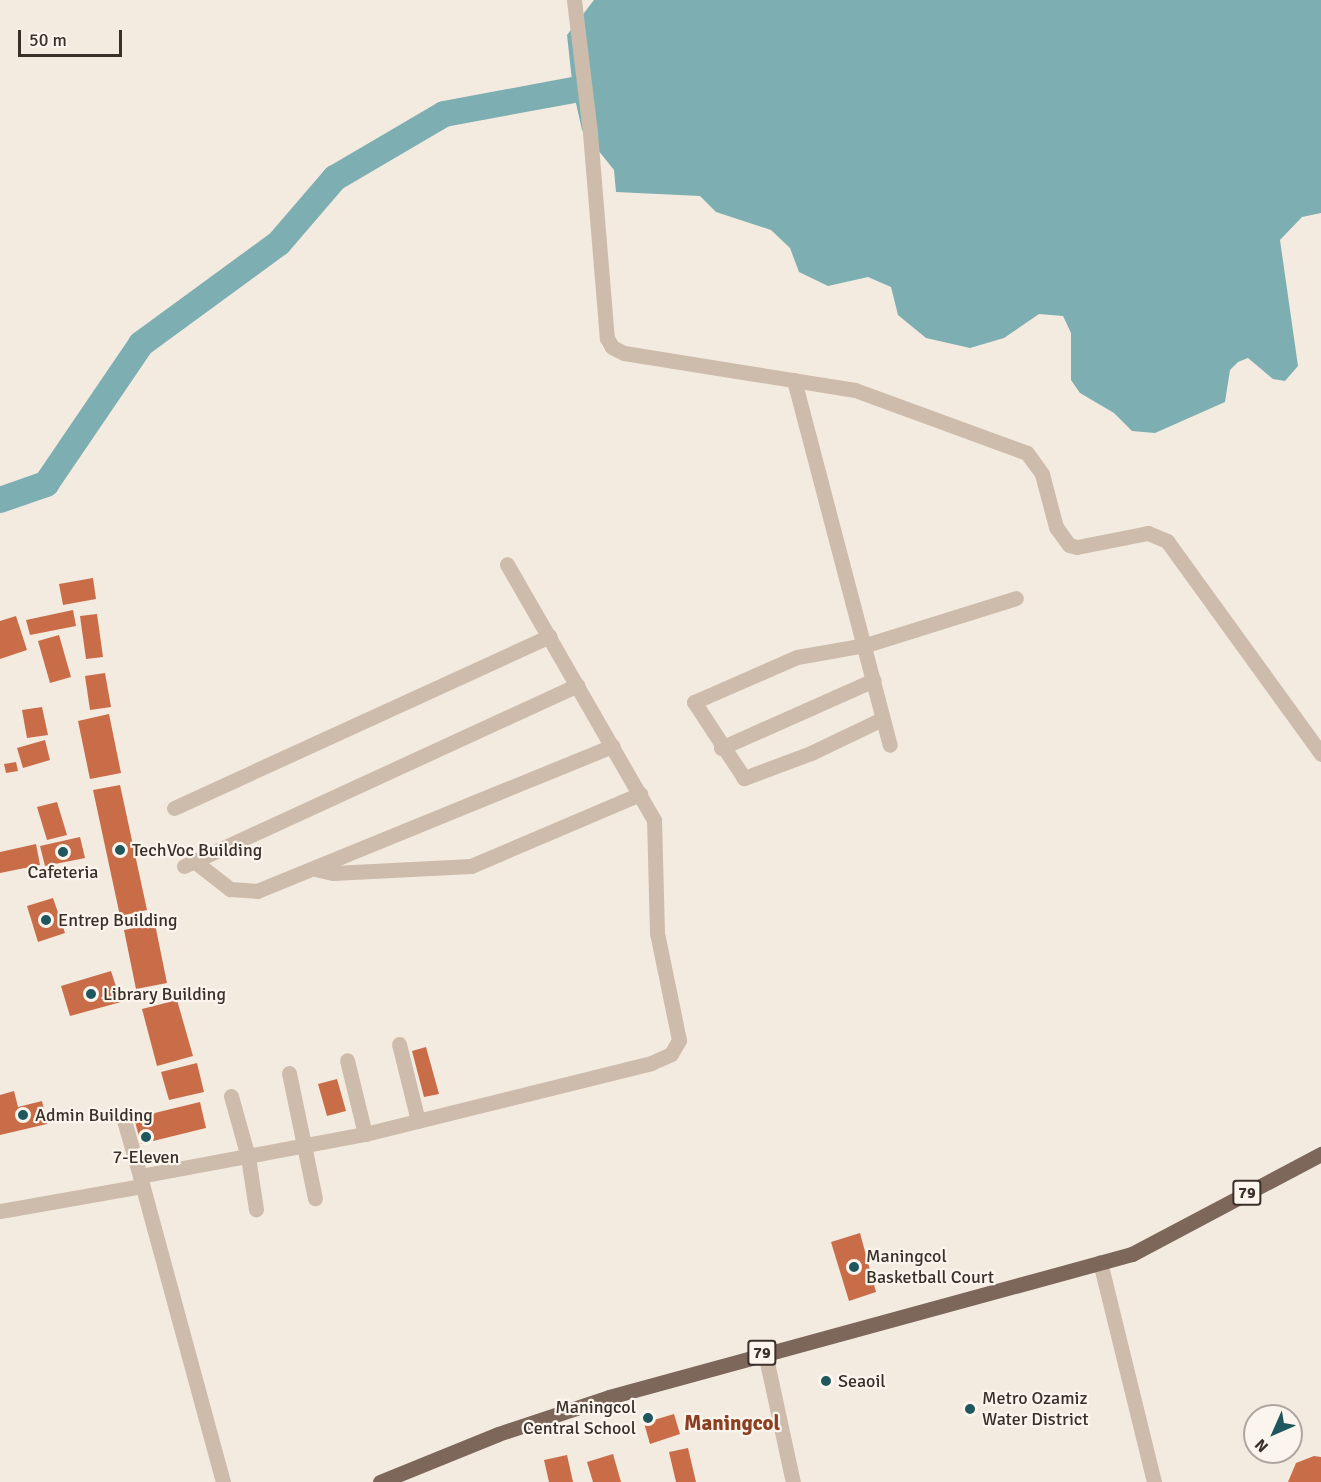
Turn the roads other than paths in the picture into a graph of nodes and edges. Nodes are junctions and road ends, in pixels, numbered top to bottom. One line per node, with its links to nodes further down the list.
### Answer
1 (575, 6): 2 (street)
2 (794, 380): 6 (street); 13 (street)
3 (507, 564): 5 (street)
4 (1016, 598): 6 (street)
5 (549, 636): 8 (street); 15 (street)
6 (866, 645): 7 (street); 12 (street)
7 (874, 680): 9 (street); 12 (street)
8 (577, 685): 11 (street); 16 (street)
9 (882, 719): 10 (street); 12 (street)
10 (890, 745)
11 (613, 746): 14 (street); 16 (street)
12 (721, 748)
13 (1321, 754)
14 (640, 794): 16 (street); 22 (street)
15 (174, 808)
16 (315, 868)
17 (399, 1044): 22 (street)
18 (347, 1060): 23 (street)
19 (289, 1073): 24 (street)
20 (231, 1095): 26 (street)
21 (123, 1117): 27 (street)
22 (418, 1121): 23 (street)
23 (365, 1134): 24 (street)
24 (304, 1146): 26 (street); 28 (street)
25 (1321, 1154): 31 (main road, 79)
26 (248, 1156): 27 (street); 29 (street)
27 (141, 1181): 30 (street); 33 (street)
28 (315, 1198)
29 (256, 1209)
30 (0, 1211)
31 (1100, 1262): 32 (main road, 79); 36 (street)
32 (765, 1353): 34 (main road, 79); 35 (street)
33 (223, 1482)
34 (380, 1482)
35 (793, 1482)
36 (1154, 1482)

